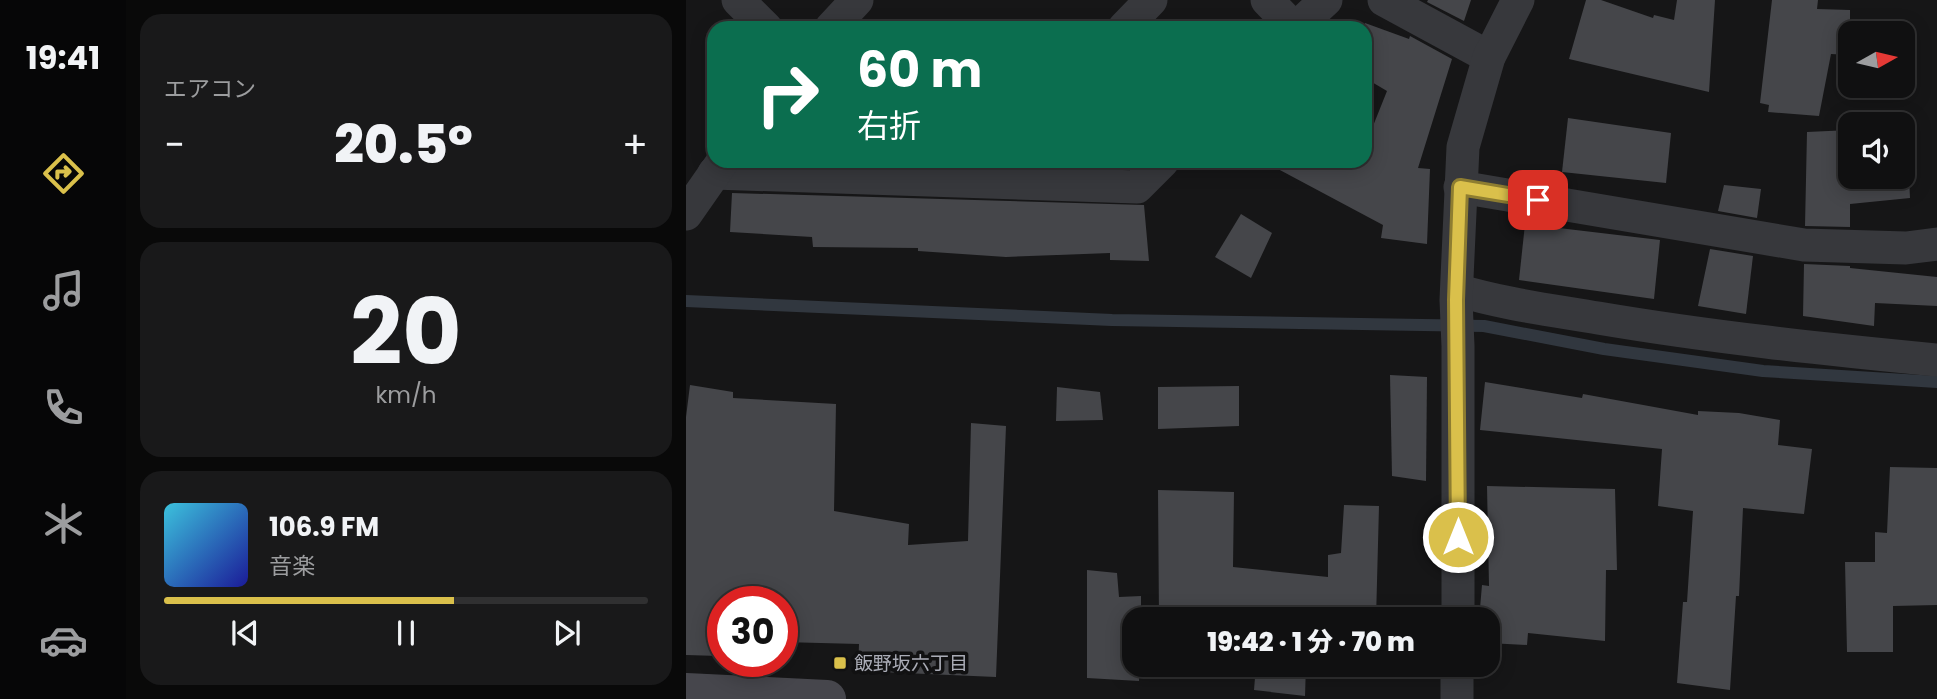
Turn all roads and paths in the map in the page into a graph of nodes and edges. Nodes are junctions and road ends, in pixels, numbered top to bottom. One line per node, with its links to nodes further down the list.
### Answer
1 (738, 0): 8 (street)
2 (857, 0): 9 (street)
3 (1151, 0): 10 (street)
4 (1267, 0): 11 (street)
5 (1326, 0): 12 (street)
6 (1384, 0): 13 (street)
7 (1518, 0): 13 (street)
8 (759, 21)
9 (838, 21)
10 (1131, 21)
11 (1288, 21)
12 (1303, 21)
13 (1489, 58): 18 (street)
14 (717, 168): 19 (street)
15 (772, 168): 17 (street)
16 (1156, 168): 17 (street)
17 (987, 172)
18 (1460, 187): 20 (street); 21 (street)
19 (686, 214)
20 (1937, 244)
21 (1457, 295): 22 (street); 23 (street)
22 (1937, 360)
23 (1458, 607)
24 (1457, 677): 27 (street)
25 (686, 692): 26 (main road)
26 (827, 699)
27 (1457, 699)

